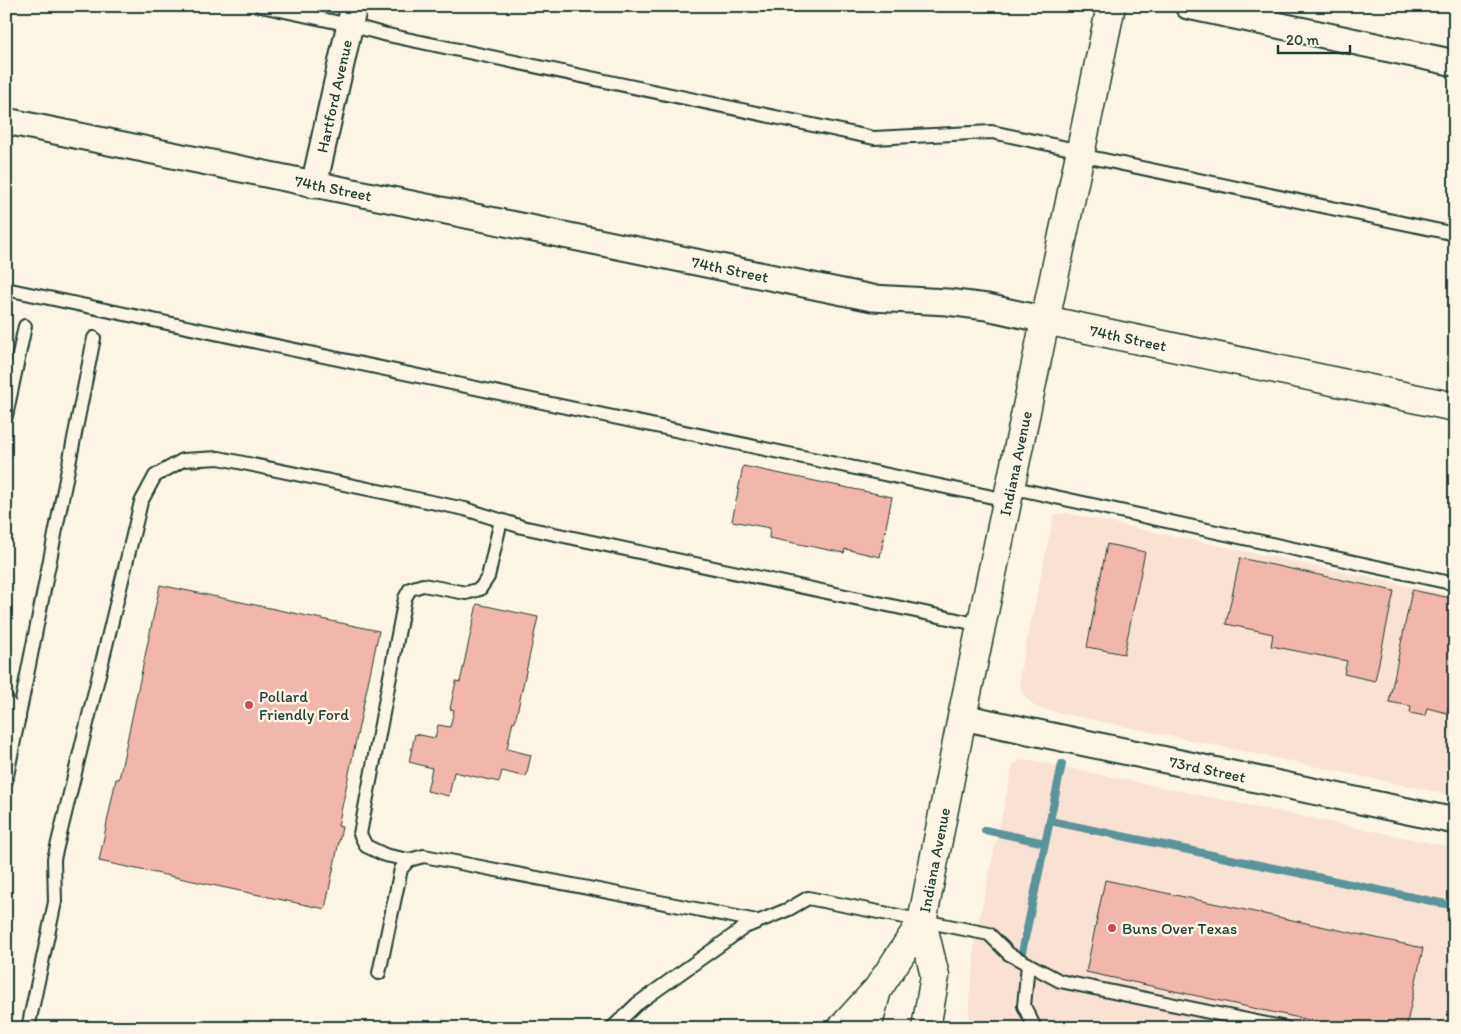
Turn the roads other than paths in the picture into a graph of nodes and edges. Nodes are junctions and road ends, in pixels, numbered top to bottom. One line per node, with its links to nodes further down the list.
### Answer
1 (261, 6): 4 (lane)
2 (1111, 6): 7 (main road, Indiana Avenue)
3 (1188, 6): 5 (street)
4 (352, 16): 7 (lane); 8 (street, Hartford Avenue)
5 (1455, 63)
6 (6, 121): 8 (street, 74th Street)
7 (1080, 153): 9 (lane); 11 (main road, Indiana Avenue)
8 (314, 185): 11 (street, 74th Street)
9 (1455, 234)
10 (6, 289): 16 (lane)
11 (1045, 320): 14 (main road, 74th Street); 16 (main road, Indiana Avenue)
12 (24, 326): 15 (lane)
13 (94, 338): 22 (lane)
14 (1455, 407)
15 (6, 416)
16 (1008, 494): 18 (lane); 19 (main road, Indiana Avenue)
17 (501, 520): 19 (lane); 26 (lane); 32 (lane)
18 (1455, 584)
19 (981, 625): 21 (main road, Indiana Avenue)
20 (6, 698): 22 (lane)
21 (962, 717): 25 (street, 73rd Street); 28 (main road, Indiana Avenue)
22 (19, 718): 23 (lane); 24 (lane)
23 (6, 734)
24 (6, 781)
25 (1455, 820)
26 (409, 860): 27 (lane); 30 (lane)
27 (758, 921): 28 (lane); 33 (lane)
28 (922, 922): 29 (lane); 31 (main road, Indiana Avenue); 36 (main road, Indiana Avenue)
29 (1028, 964): 37 (lane); 38 (lane)
30 (379, 972)
31 (877, 990): 34 (main road); 35 (main road, Indiana Avenue)
32 (28, 1028)
33 (612, 1028)
34 (842, 1028)
35 (867, 1028)
36 (926, 1028)
37 (1035, 1028)
38 (1286, 1028)

